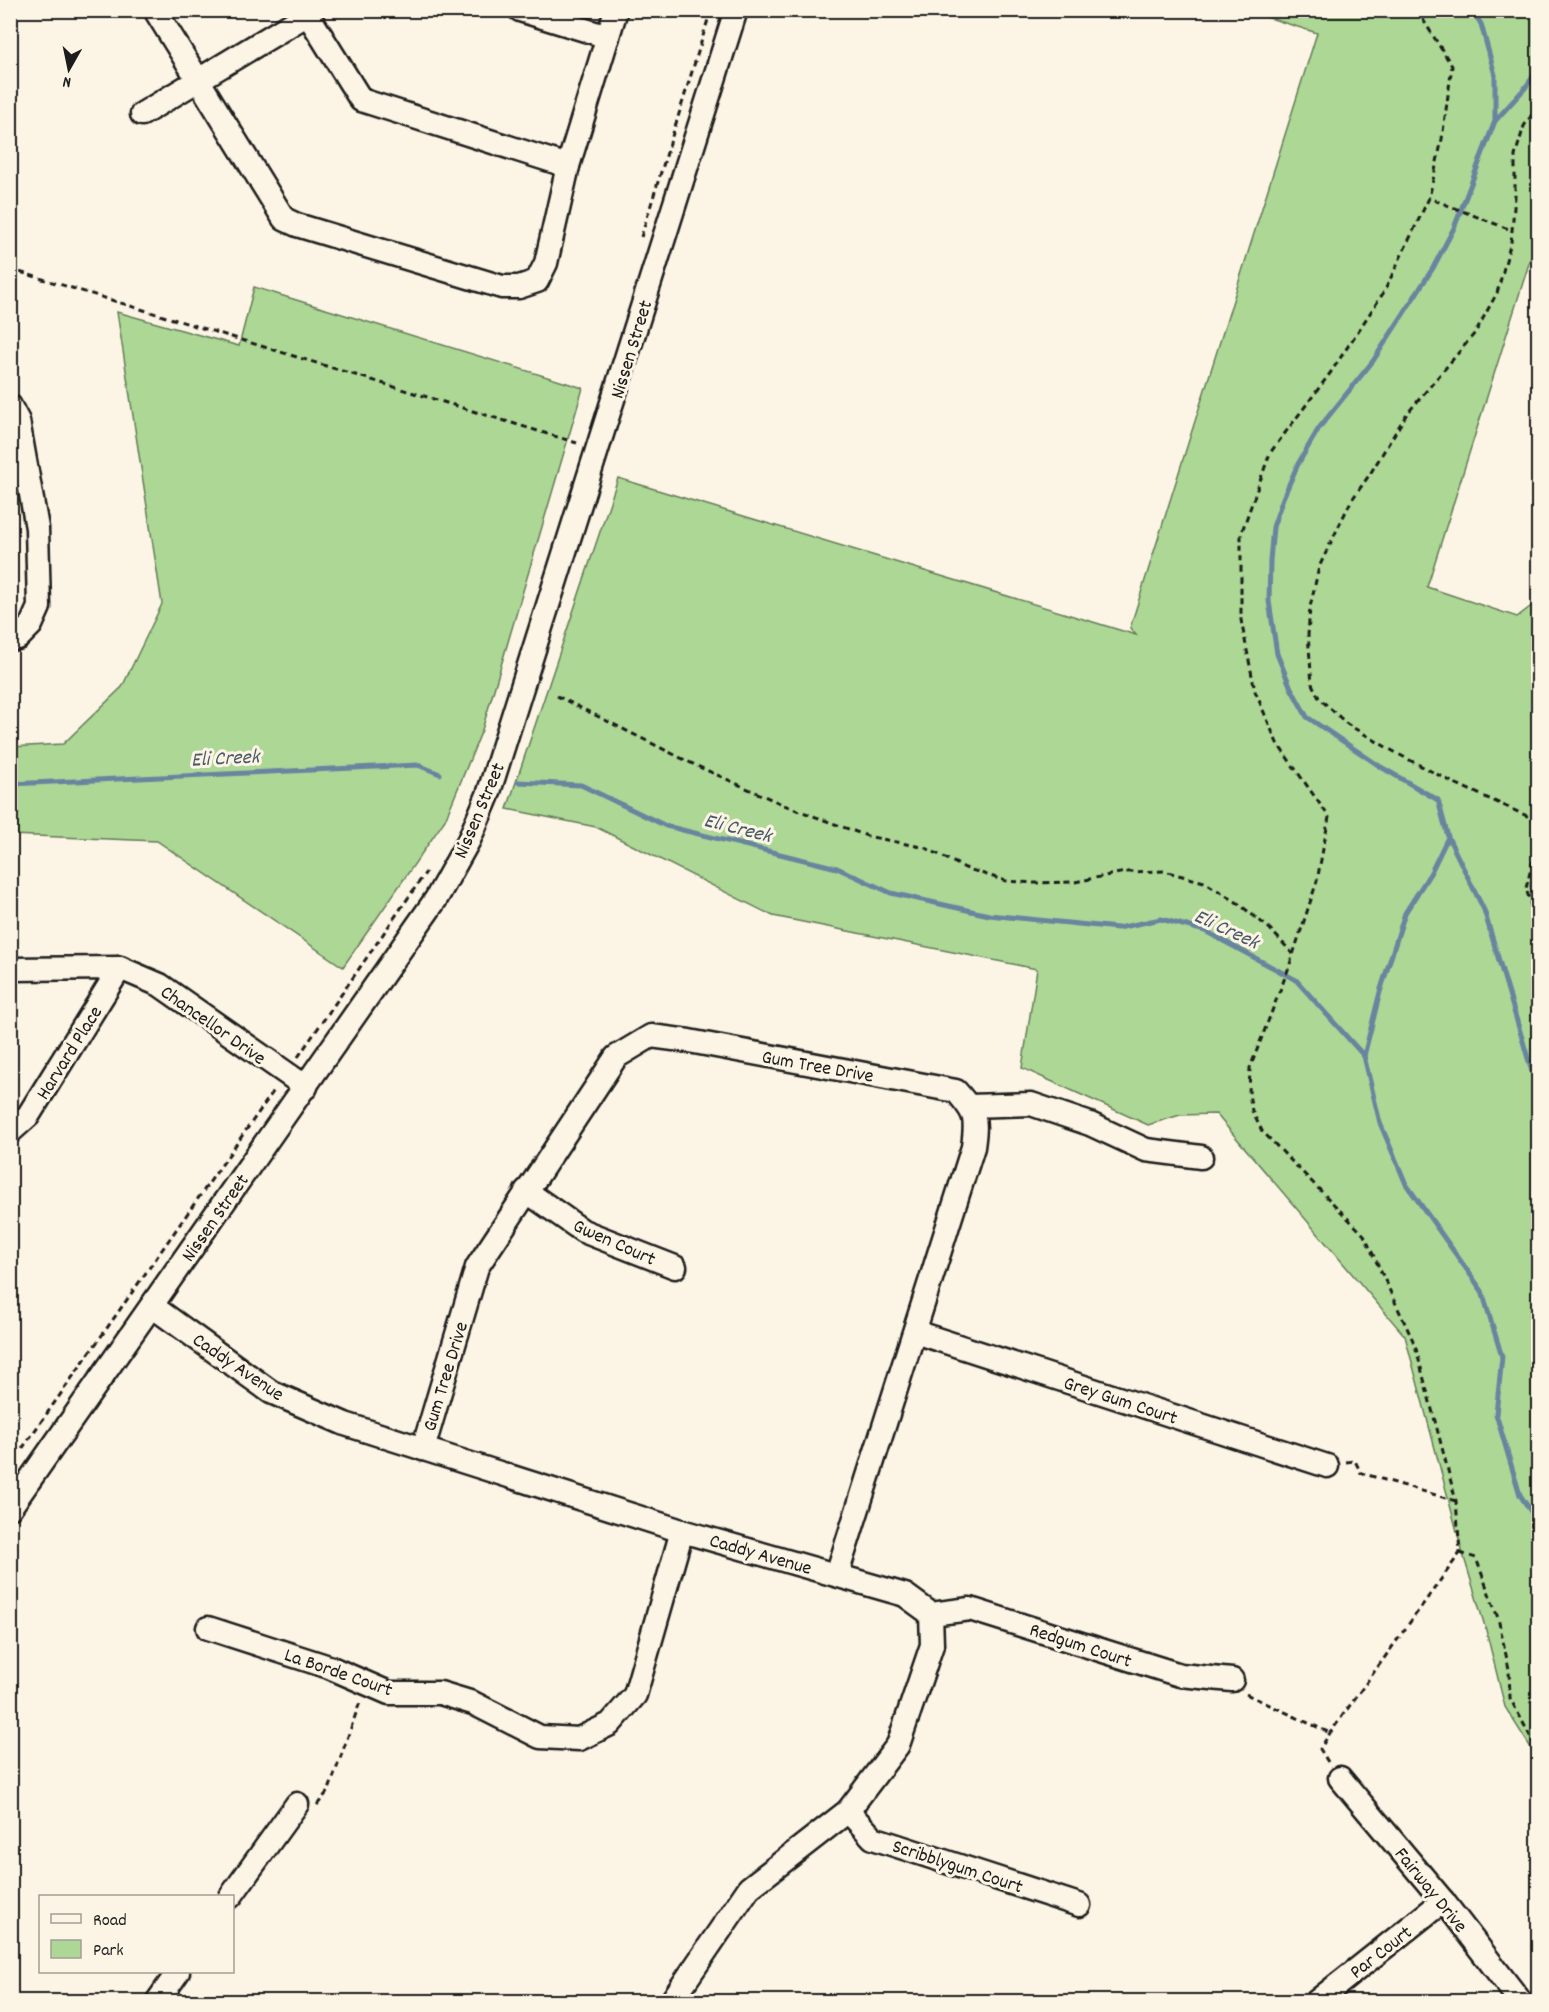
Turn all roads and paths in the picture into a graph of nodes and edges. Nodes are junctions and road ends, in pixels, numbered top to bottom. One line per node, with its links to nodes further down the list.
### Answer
1 (155, 10): 9 (street)
2 (520, 10): 8 (street)
3 (616, 10): 8 (street)
4 (711, 10): 15 (path)
5 (736, 10): 29 (street, Nissen Street)
6 (1417, 10): 13 (path)
7 (306, 12): 9 (street); 12 (street)
8 (608, 37): 12 (street)
9 (199, 81): 11 (street); 12 (street)
10 (1539, 106): 14 (path)
11 (141, 114)
12 (568, 165)
13 (1429, 198): 14 (path); 25 (path)
14 (1511, 230): 21 (path)
15 (639, 243)
16 (10, 269): 18 (path)
17 (10, 406): 19 (street)
18 (573, 453)
19 (10, 639)
20 (557, 696): 25 (path)
21 (1539, 821)
22 (1539, 842): 24 (path)
23 (429, 868): 28 (path)
24 (1539, 930)
25 (1293, 954): 40 (path)
26 (120, 968): 27 (street, Chancellor Drive); 28 (street, Chancellor Drive); 31 (street, Harvard Place)
27 (10, 969)
28 (286, 1073): 29 (street, Chancellor Drive); 38 (path)
29 (306, 1087): 35 (street, Nissen Street)
30 (969, 1106): 32 (street); 33 (street, Gum Tree Drive); 36 (street)
31 (10, 1132)
32 (1201, 1156)
33 (526, 1191): 34 (street, Gwen Court); 37 (street, Gum Tree Drive)
34 (675, 1267)
35 (152, 1306): 37 (street, Caddy Avenue); 41 (street, Nissen Street)
36 (915, 1332): 39 (street, Grey Gum Court); 44 (street)
37 (423, 1449): 42 (street, Caddy Avenue)
38 (10, 1466)
39 (1327, 1466): 40 (path)
40 (1456, 1501): 43 (path)
41 (10, 1508)
42 (682, 1531): 44 (street, Caddy Avenue); 48 (street, La Borde Court)
43 (1460, 1553): 49 (path); 50 (path)
44 (837, 1574): 45 (street, Caddy Avenue)
45 (931, 1614): 47 (street, Redgum Court); 53 (street)
46 (208, 1628): 48 (street, La Borde Court)
47 (1232, 1680): 49 (path)
48 (367, 1683): 52 (path)
49 (1330, 1733): 51 (path)
50 (1539, 1751)
51 (1340, 1778): 55 (street, Fairway Drive)
52 (297, 1804): 54 (street)
53 (848, 1811): 56 (street, Scribblygum Court); 59 (street)
54 (232, 1895)
55 (1443, 1901): 60 (street, Par Court); 61 (street, Fairway Drive)
56 (1079, 1905)
57 (177, 1973): 58 (street)
58 (157, 2001)
59 (671, 2001)
60 (1317, 2001)
61 (1521, 2001)

